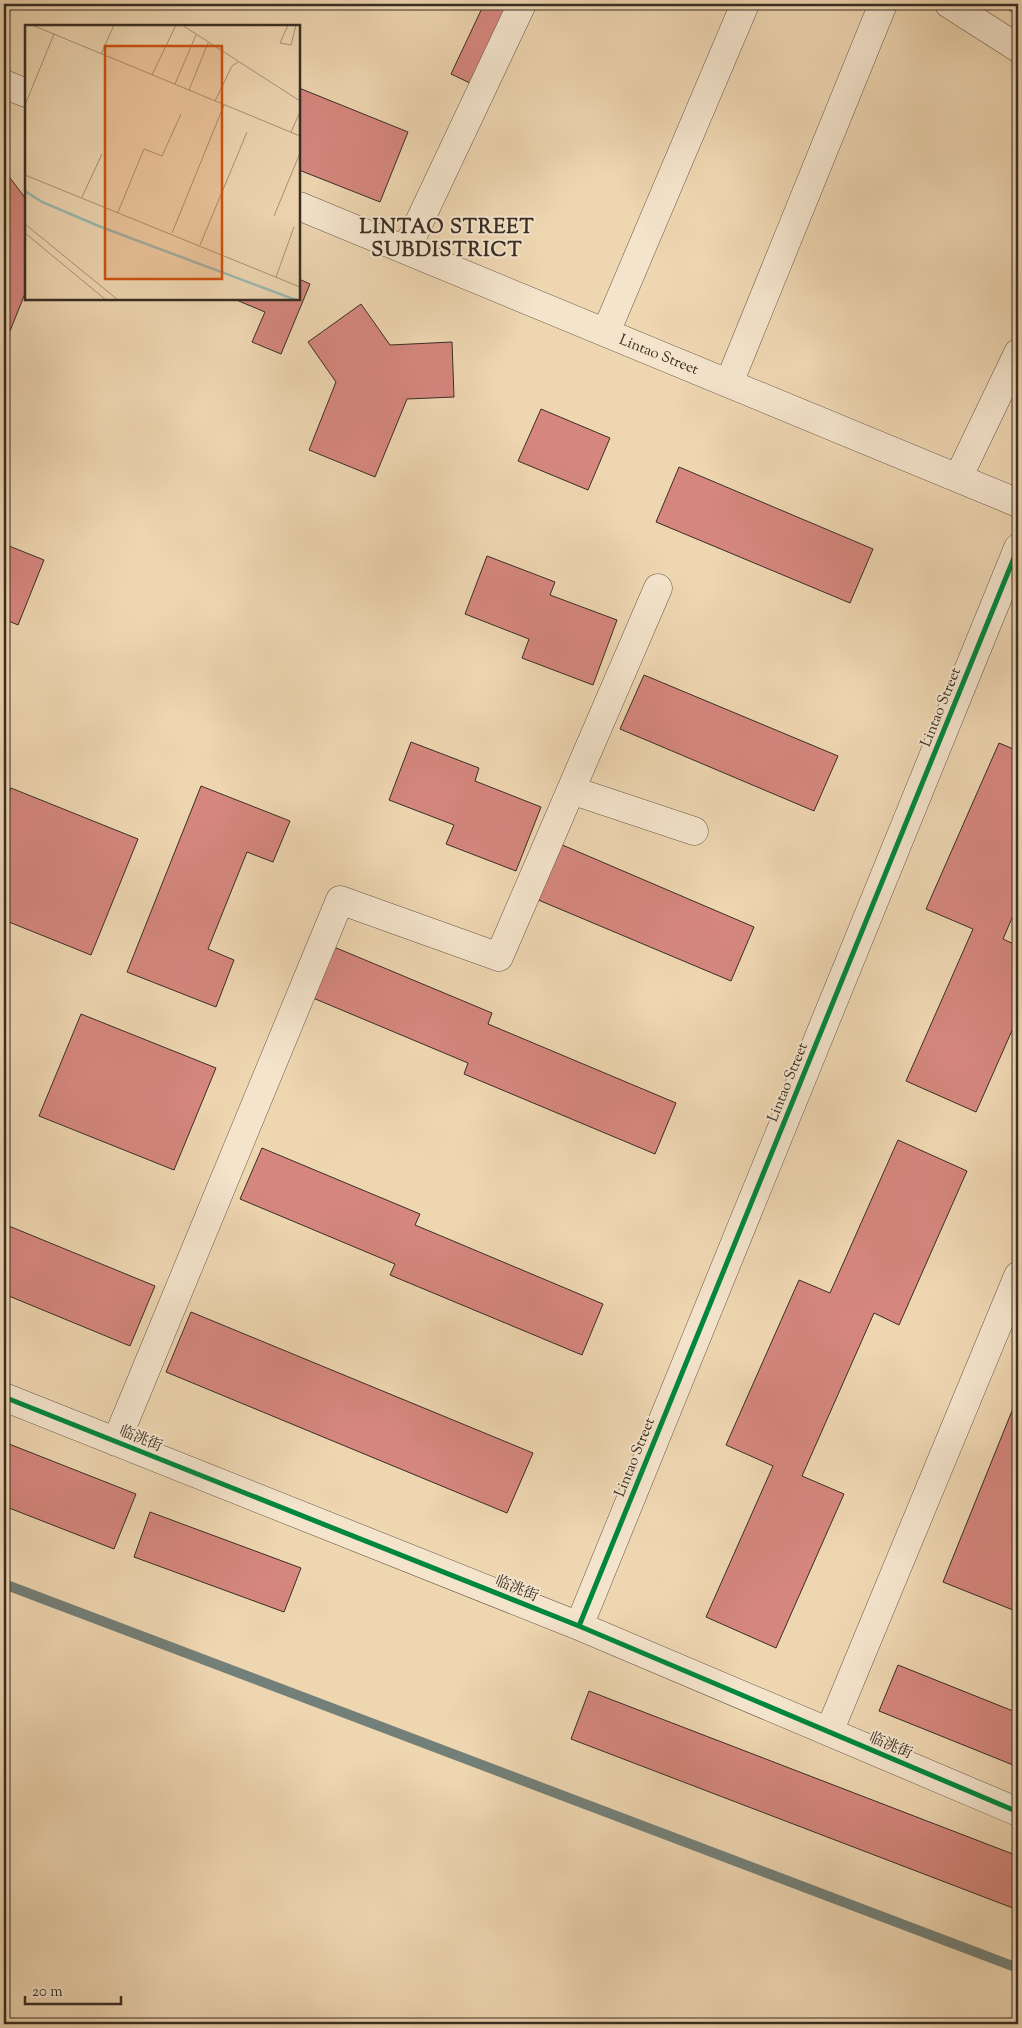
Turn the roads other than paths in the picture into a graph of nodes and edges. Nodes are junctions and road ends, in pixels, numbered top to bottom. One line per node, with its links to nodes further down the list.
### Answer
1 (522, 4): 9 (street)
2 (745, 4): 10 (street)
3 (883, 4): 12 (street)
4 (949, 4): 5 (street)
5 (1018, 48)
6 (4, 84): 7 (street)
7 (25, 93)
8 (300, 206): 9 (street, Lintao Street)
9 (406, 250): 10 (street, Lintao Street)
10 (606, 332): 12 (street, Lintao Street)
11 (1018, 353): 13 (street)
12 (729, 383): 13 (street, Lintao Street)
13 (958, 478): 14 (street, Lintao Street)
14 (1018, 502)
15 (1018, 548): 22 (street, Lintao Street)
16 (658, 588): 17 (street)
17 (571, 790): 18 (street); 21 (street)
18 (694, 830)
19 (1018, 1276): 23 (street)
20 (4, 1397): 21 (street, 临洮街)
21 (116, 1442): 22 (street, 临洮街)
22 (579, 1626): 23 (street, 临洮街)
23 (829, 1732): 24 (street, 临洮街)
24 (1018, 1812)

